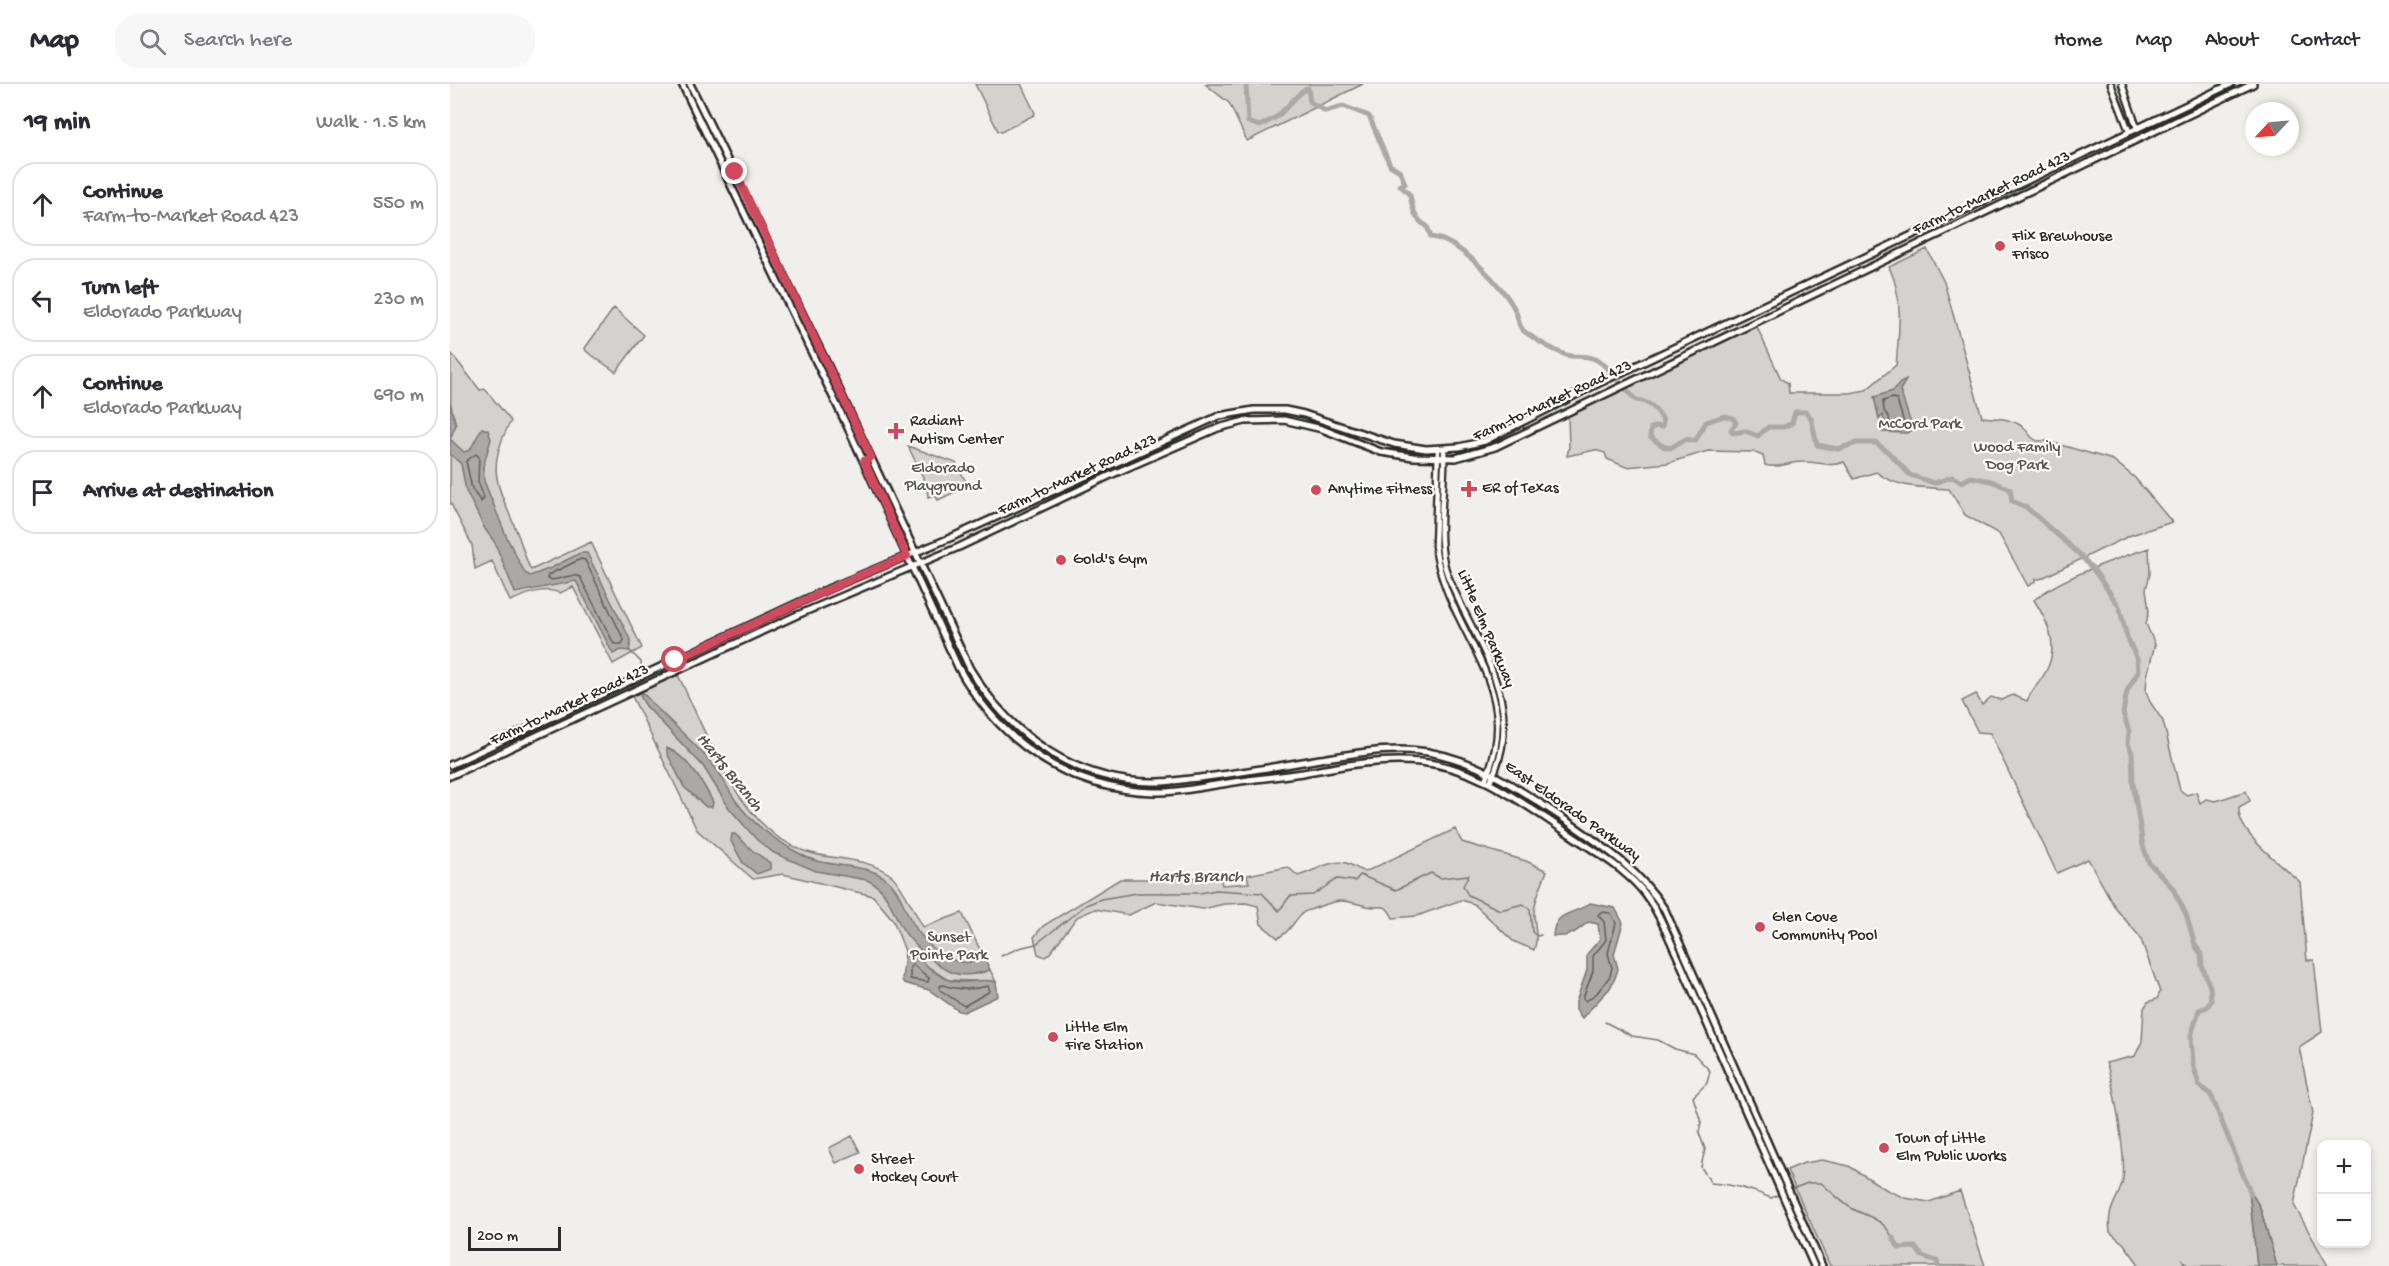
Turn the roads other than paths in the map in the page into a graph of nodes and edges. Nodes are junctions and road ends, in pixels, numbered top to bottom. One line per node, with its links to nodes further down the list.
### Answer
1 (682, 84): 16 (main road, East Eldorado Parkway)
2 (690, 84): 14 (main road, East Eldorado Parkway)
3 (2111, 84): 8 (main road)
4 (2122, 84): 7 (main road)
5 (2231, 84): 7 (main road, Farm-to-Market Road 423)
6 (2253, 84): 10 (main road, Farm-to-Market Road 423)
7 (2137, 128): 8 (main road, Farm-to-Market Road 423)
8 (2129, 131): 9 (main road, Farm-to-Market Road 423)
9 (1551, 408): 10 (main road); 13 (main road, Farm-to-Market Road 423)
10 (1555, 417): 15 (main road, Farm-to-Market Road 423)
11 (1325, 421): 12 (main road); 13 (main road, Farm-to-Market Road 423); 17 (main road, Farm-to-Market Road 423)
12 (1322, 429): 15 (main road, Farm-to-Market Road 423); 18 (main road, Farm-to-Market Road 423)
13 (1441, 448): 15 (main road, Little Elm Parkway)
14 (871, 457): 16 (main road); 21 (main road, East Eldorado Parkway)
15 (1442, 458): 25 (main road, Little Elm Parkway); 26 (main road, Little Elm Parkway)
16 (864, 461): 22 (main road, East Eldorado Parkway)
17 (1109, 466): 18 (main road); 19 (main road, Farm-to-Market Road 423)
18 (1113, 474): 20 (main road, Farm-to-Market Road 423)
19 (1001, 514): 20 (main road); 21 (main road, Farm-to-Market Road 423)
20 (1006, 524): 23 (main road, Farm-to-Market Road 423)
21 (915, 553): 22 (main road, Farm-to-Market Road 423); 23 (main road, East Eldorado Parkway)
22 (907, 556): 24 (main road, East Eldorado Parkway); 27 (main road, Farm-to-Market Road 423)
23 (920, 562): 24 (main road, Farm-to-Market Road 423); 29 (main road, East Eldorado Parkway)
24 (912, 566): 28 (main road, Farm-to-Market Road 423); 30 (main road, East Eldorado Parkway)
25 (1455, 591): 26 (main road); 32 (main road, Little Elm Parkway)
26 (1449, 594): 32 (main road, Little Elm Parkway)
27 (791, 607): 28 (main road); 31 (main road, Farm-to-Market Road 423)
28 (795, 616): 33 (main road, Farm-to-Market Road 423)
29 (953, 633): 30 (main road); 32 (main road, East Eldorado Parkway)
30 (944, 636): 34 (main road, East Eldorado Parkway)
31 (450, 765)
32 (1491, 773): 34 (main road, Little Elm Parkway); 35 (main road, East Eldorado Parkway)
33 (450, 776)
34 (1487, 781): 36 (main road, East Eldorado Parkway)
35 (1541, 804): 36 (main road); 38 (main road, East Eldorado Parkway)
36 (1536, 812): 37 (main road, East Eldorado Parkway)
37 (1814, 1266)
38 (1822, 1266)

